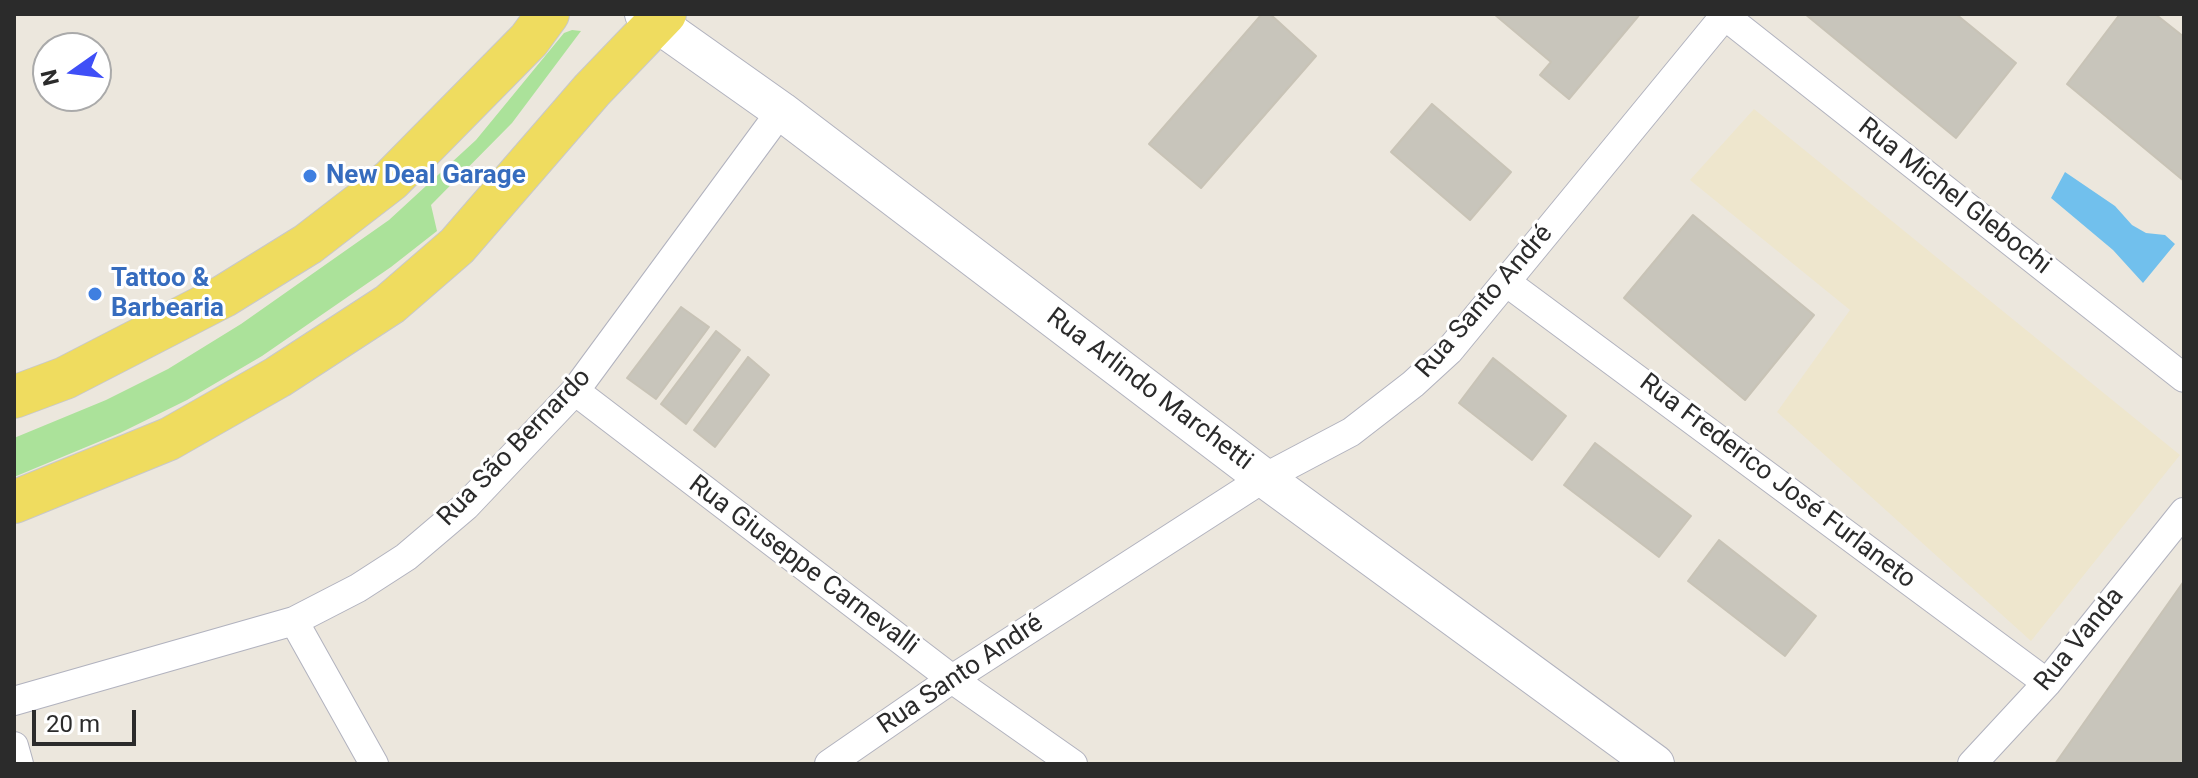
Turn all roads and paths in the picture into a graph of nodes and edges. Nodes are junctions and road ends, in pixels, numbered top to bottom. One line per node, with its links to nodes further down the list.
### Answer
1 (548, 14): 8 (main road)
2 (1725, 15): 5 (street, Rua Santo André); 6 (street, Rua Michel Glebochi)
3 (656, 17): 4 (street, Rua Arlindo Marchetti); 10 (main road)
4 (781, 111): 7 (street, Rua São Bernardo); 9 (street, Rua Arlindo Marchetti)
5 (1506, 282): 9 (street, Rua Santo André); 14 (street, Rua Frederico José Furlaneto)
6 (2184, 378)
7 (575, 391): 12 (street, Rua São Bernardo); 13 (street, Rua Giuseppe Carnevalli)
8 (14, 397)
9 (1264, 478): 13 (street, Rua Santo André); 21 (street, Rua Arlindo Marchetti)
10 (14, 502)
11 (2184, 512): 14 (street, Rua Vanda)
12 (294, 621): 15 (street, Rua São Bernardo); 18 (street)
13 (952, 679): 19 (street, Rua Santo André); 20 (street, Rua Giuseppe Carnevalli)
14 (2047, 683): 22 (street, Rua Vanda)
15 (14, 701)
16 (14, 746): 17 (street)
17 (19, 764)
18 (374, 764)
19 (829, 764)
20 (1073, 764)
21 (1655, 764)
22 (1972, 764)

